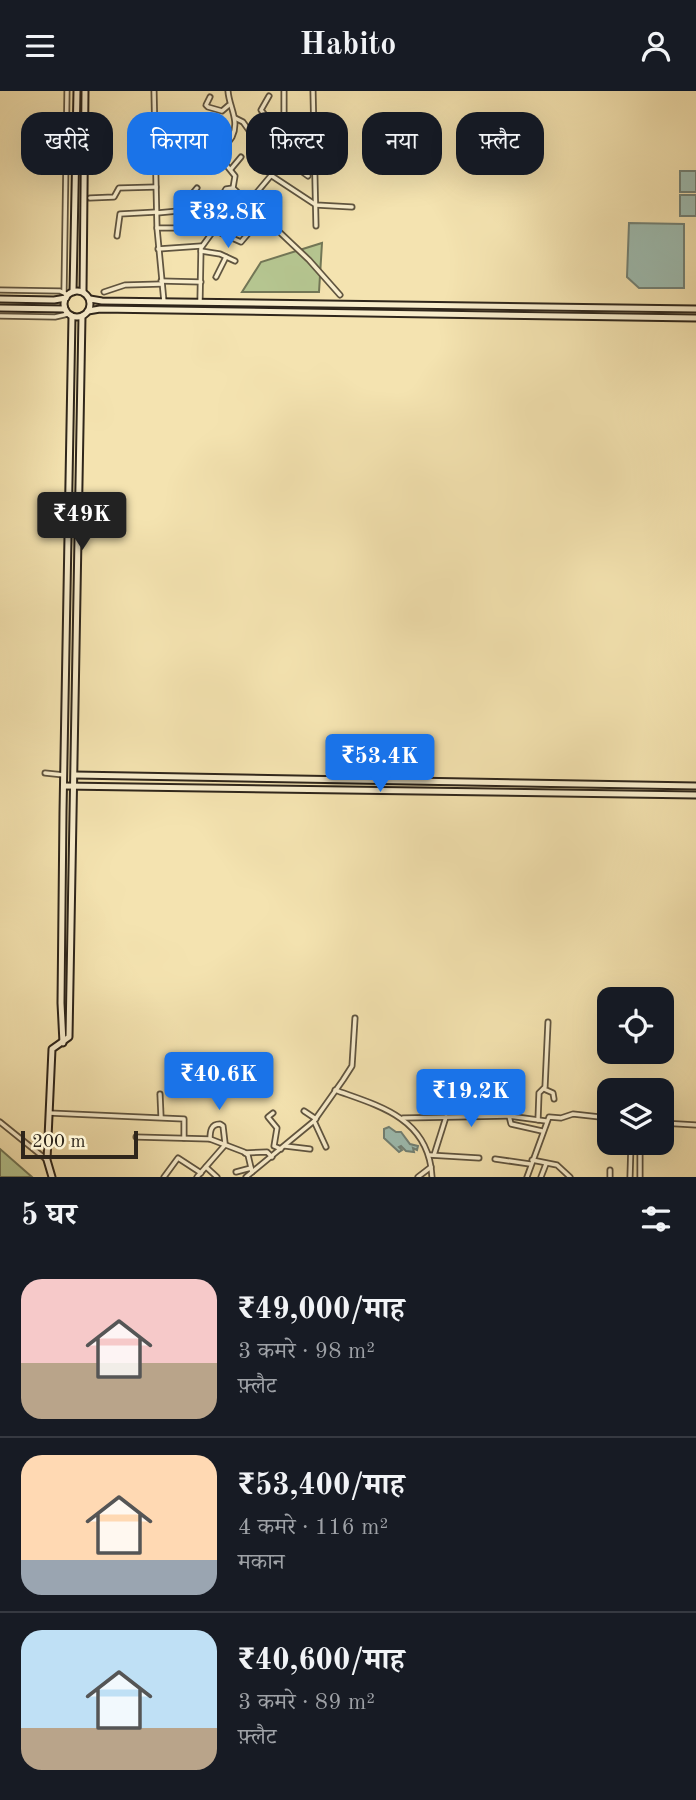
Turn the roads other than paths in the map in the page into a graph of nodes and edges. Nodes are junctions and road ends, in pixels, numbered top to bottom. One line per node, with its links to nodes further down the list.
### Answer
1 (67, 91): 48 (street)
2 (77, 91): 48 (street)
3 (85, 91): 46 (street)
4 (154, 91): 20 (street)
5 (228, 91): 10 (street)
6 (284, 91): 12 (street)
7 (313, 91): 27 (street)
8 (269, 96): 11 (street)
9 (210, 97): 10 (street)
10 (229, 105): 13 (street)
11 (263, 112)
12 (284, 112)
13 (235, 118): 14 (street); 15 (street)
14 (246, 126)
15 (232, 136)
16 (241, 157): 17 (street)
17 (232, 168)
18 (232, 173): 22 (street)
19 (272, 176): 26 (street); 27 (street)
20 (156, 187): 24 (street); 31 (street)
21 (197, 188): 23 (street)
22 (233, 188): 25 (street); 26 (street)
23 (191, 197): 28 (street); 30 (street)
24 (90, 198)
25 (220, 199)
26 (247, 202): 32 (street); 33 (street)
27 (316, 205): 29 (street); 34 (street)
28 (203, 207): 32 (street); 36 (street)
29 (352, 207)
30 (178, 211): 31 (street); 35 (street)
31 (157, 212): 35 (street); 37 (street)
32 (228, 216): 36 (street)
33 (263, 216): 36 (street); 49 (street)
34 (316, 226)
35 (157, 228): 39 (street)
36 (215, 229): 38 (street)
37 (117, 236)
38 (202, 248): 39 (street); 40 (street); 44 (street)
39 (158, 249): 43 (street)
40 (226, 257): 41 (street); 42 (street)
41 (234, 261)
42 (216, 277)
43 (162, 282): 44 (street); 47 (street); 54 (street)
44 (201, 282): 52 (street)
45 (0, 290): 48 (street)
46 (83, 292): 48 (street); 51 (street)
47 (104, 292)
48 (68, 294): 50 (street); 59 (street)
49 (340, 295)
50 (0, 299)
51 (90, 299): 54 (street); 57 (street)
52 (200, 301): 53 (street); 54 (street)
53 (224, 301): 56 (street); 58 (street)
54 (164, 302)
55 (0, 308): 59 (street)
56 (696, 309)
57 (89, 311): 58 (street); 61 (street)
58 (225, 311): 62 (street)
59 (69, 313): 60 (street); 61 (street); 64 (street)
60 (0, 316)
61 (82, 316): 65 (street)
62 (696, 318)
63 (45, 773): 64 (street)
64 (65, 775): 65 (street); 67 (street)
65 (75, 775): 66 (street); 68 (street)
66 (141, 778): 69 (street); 70 (street)
67 (64, 786): 68 (street); 74 (street)
68 (75, 786): 70 (street); 74 (street)
69 (696, 786)
70 (141, 787): 71 (street)
71 (696, 795)
72 (355, 1018): 76 (street)
73 (548, 1022): 75 (street)
74 (63, 1043): 81 (street)
75 (544, 1089): 78 (street); 89 (street)
76 (335, 1090): 87 (street); 88 (street)
77 (160, 1094): 84 (street)
78 (554, 1099)
79 (514, 1103): 83 (street)
80 (304, 1111): 88 (street)
81 (49, 1113): 84 (street); 109 (street)
82 (273, 1113): 99 (street)
83 (509, 1116): 85 (street); 89 (street); 94 (street)
84 (161, 1117): 96 (street)
85 (446, 1117): 87 (street); 103 (street)
86 (597, 1117): 90 (street)
87 (403, 1118): 103 (street)
88 (315, 1120): 99 (street); 100 (street)
89 (538, 1120): 90 (street)
90 (546, 1121): 94 (street)
91 (0, 1122): 109 (street)
92 (674, 1124): 93 (street)
93 (696, 1125)
94 (542, 1131): 110 (street)
95 (136, 1137): 96 (street)
96 (184, 1138): 97 (street)
97 (210, 1139): 98 (street); 98 (street)
98 (225, 1145): 102 (street); 112 (street)
99 (283, 1147): 101 (street); 106 (street)
100 (326, 1147)
101 (310, 1149)
102 (245, 1153): 106 (street); 114 (street)
103 (431, 1155): 107 (street); 113 (street)
104 (631, 1155): 128 (street)
105 (640, 1155): 129 (street)
106 (272, 1157): 114 (street)
107 (479, 1158)
108 (495, 1159): 110 (street)
109 (47, 1160): 118 (street)
110 (531, 1162): 111 (street); 124 (street)
111 (547, 1164): 125 (street); 126 (street)
112 (206, 1167): 117 (street); 120 (street)
113 (431, 1167): 122 (street); 123 (street)
114 (252, 1170): 116 (street); 121 (street)
115 (610, 1170): 127 (street)
116 (236, 1172)
117 (199, 1175): 119 (street)
118 (52, 1177)
119 (164, 1177)
120 (217, 1177)
121 (246, 1177)
122 (418, 1177)
123 (432, 1177)
124 (527, 1177)
125 (541, 1177)
126 (570, 1177)
127 (610, 1177)
128 (630, 1177)
129 (640, 1177)

